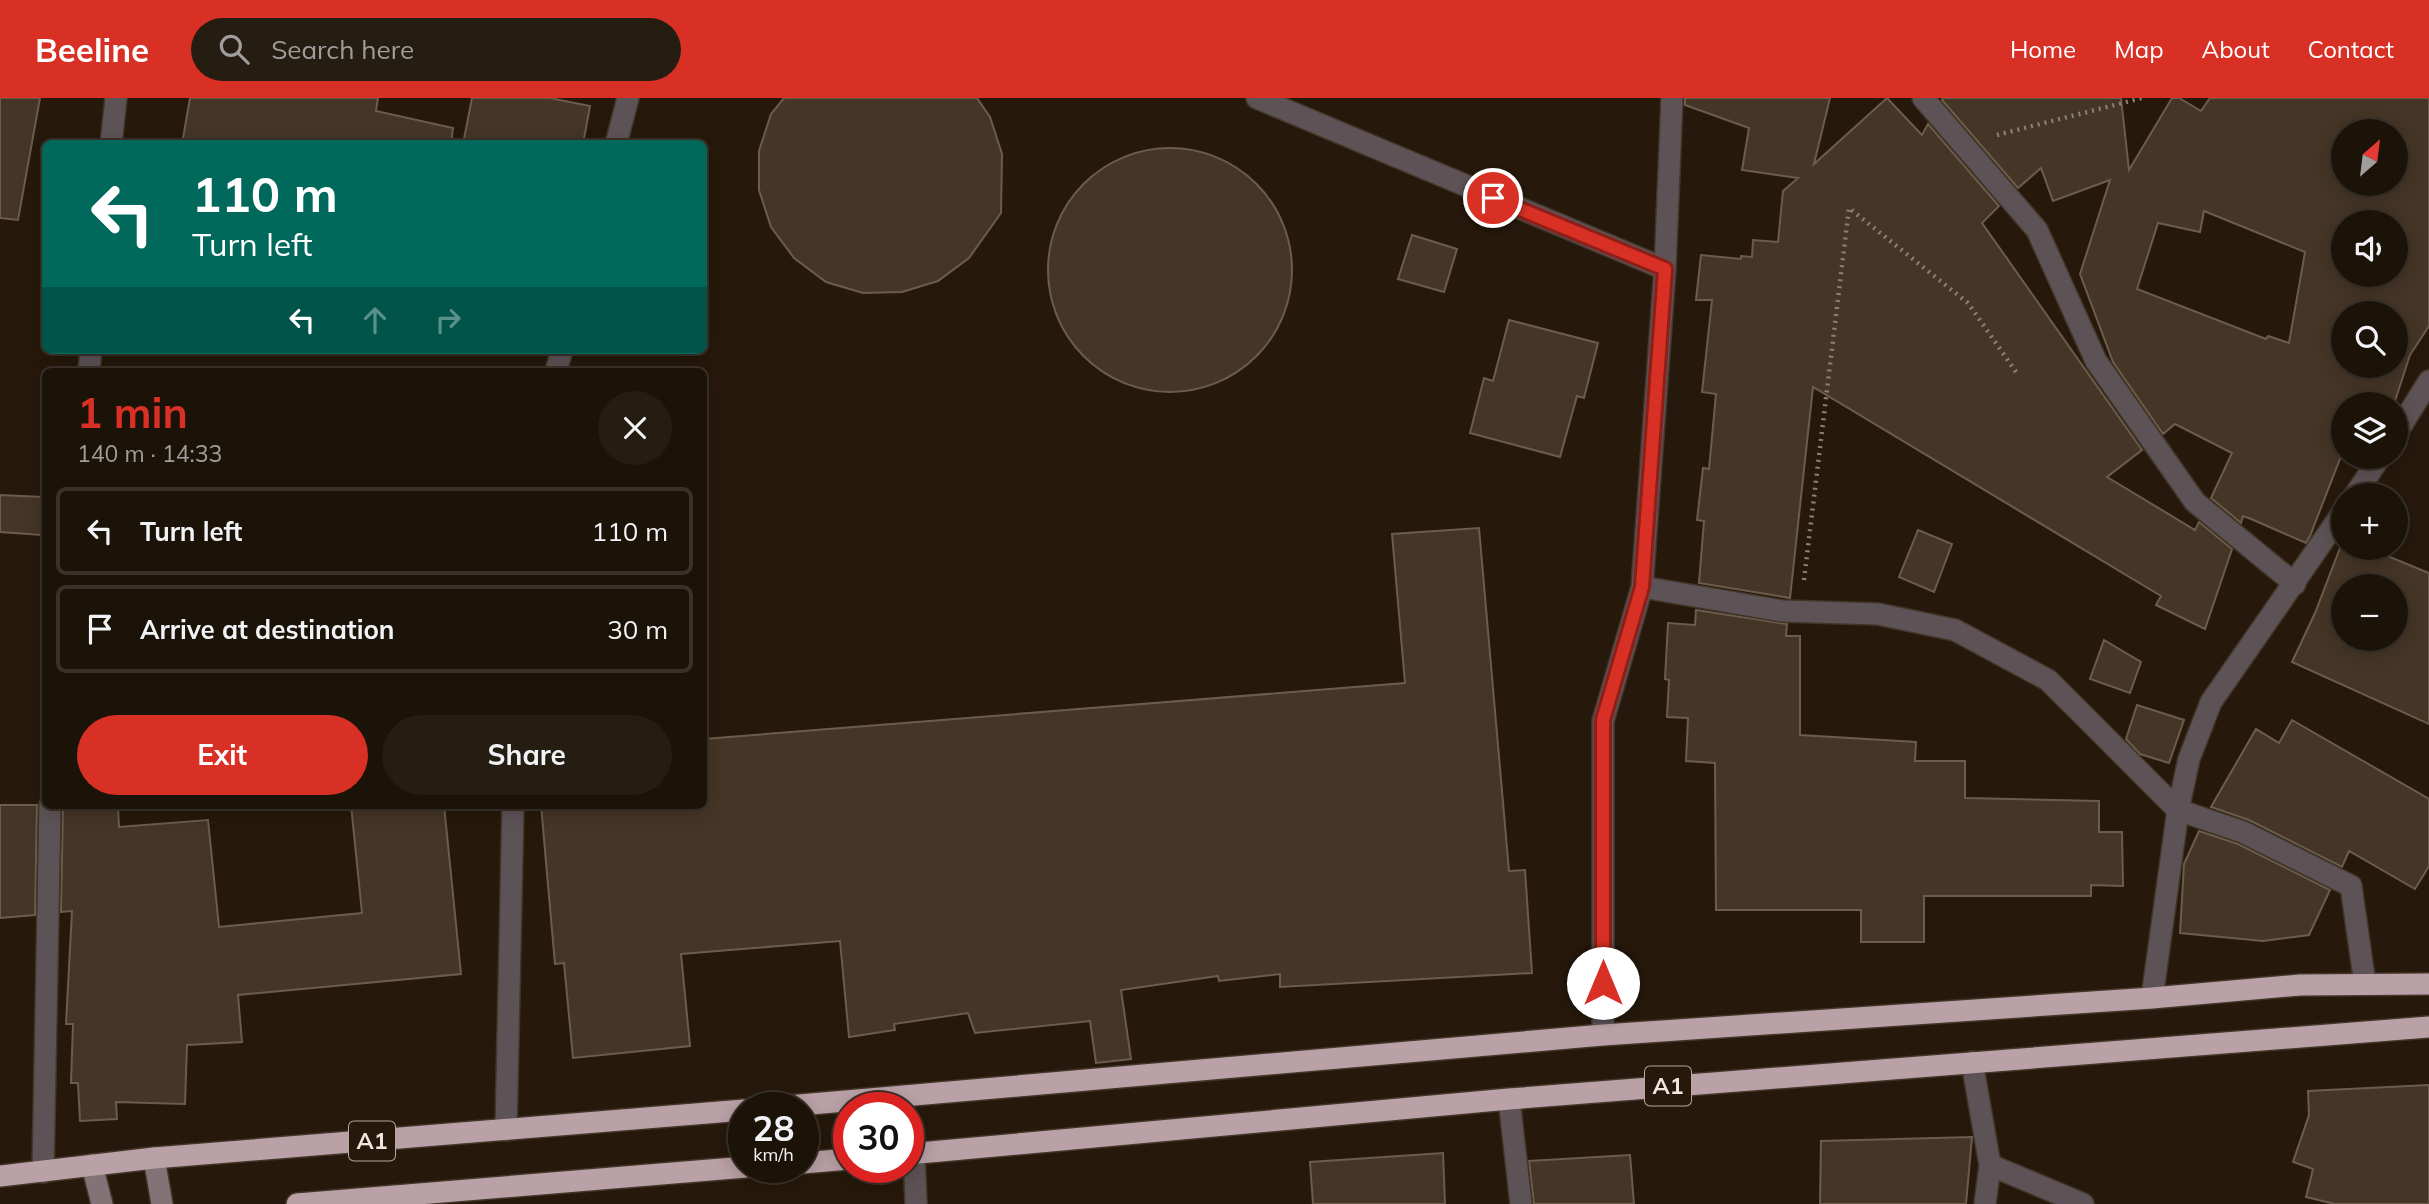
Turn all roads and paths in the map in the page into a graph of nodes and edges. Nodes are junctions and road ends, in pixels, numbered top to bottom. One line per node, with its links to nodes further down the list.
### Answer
1 (116, 98): 7 (street)
2 (628, 98): 8 (street)
3 (1257, 98): 10 (street)
4 (1672, 98): 10 (street)
5 (1923, 98): 9 (street)
6 (2142, 98): 9 (path)
7 (111, 140)
8 (617, 140)
9 (1963, 144): 15 (street)
10 (1665, 269): 16 (street)
11 (2015, 372): 17 (path)
12 (2429, 381): 13 (street)
13 (2408, 415)
14 (2331, 530): 15 (street)
15 (2295, 584): 20 (street)
16 (1642, 587): 17 (street); 25 (street)
17 (1800, 612): 20 (street)
18 (50, 809): 36 (street)
19 (513, 809): 30 (street)
20 (2178, 810): 21 (street); 23 (street)
21 (2365, 984): 22 (highway, A1); 23 (highway, A1)
22 (2429, 984)
23 (2152, 998): 25 (highway, A1)
24 (2429, 1027): 26 (highway, A1)
25 (1602, 1035): 28 (highway, A1)
26 (1972, 1062): 27 (highway, A1); 34 (street)
27 (1509, 1099): 31 (highway, A1); 43 (street)
28 (819, 1103)
29 (728, 1111): 30 (highway, A1)
30 (506, 1130): 32 (highway, A1)
31 (924, 1153)
32 (154, 1158): 33 (highway, A1); 40 (main road)
33 (92, 1165): 36 (highway, A1); 39 (main road)
34 (1990, 1165): 44 (street); 45 (street)
35 (728, 1168): 41 (highway, A1)
36 (43, 1172): 37 (highway, A1)
37 (0, 1176)
38 (914, 1183): 42 (street)
39 (102, 1204)
40 (162, 1204)
41 (297, 1204)
42 (916, 1204)
43 (1521, 1204)
44 (1985, 1204)
45 (2083, 1204)

